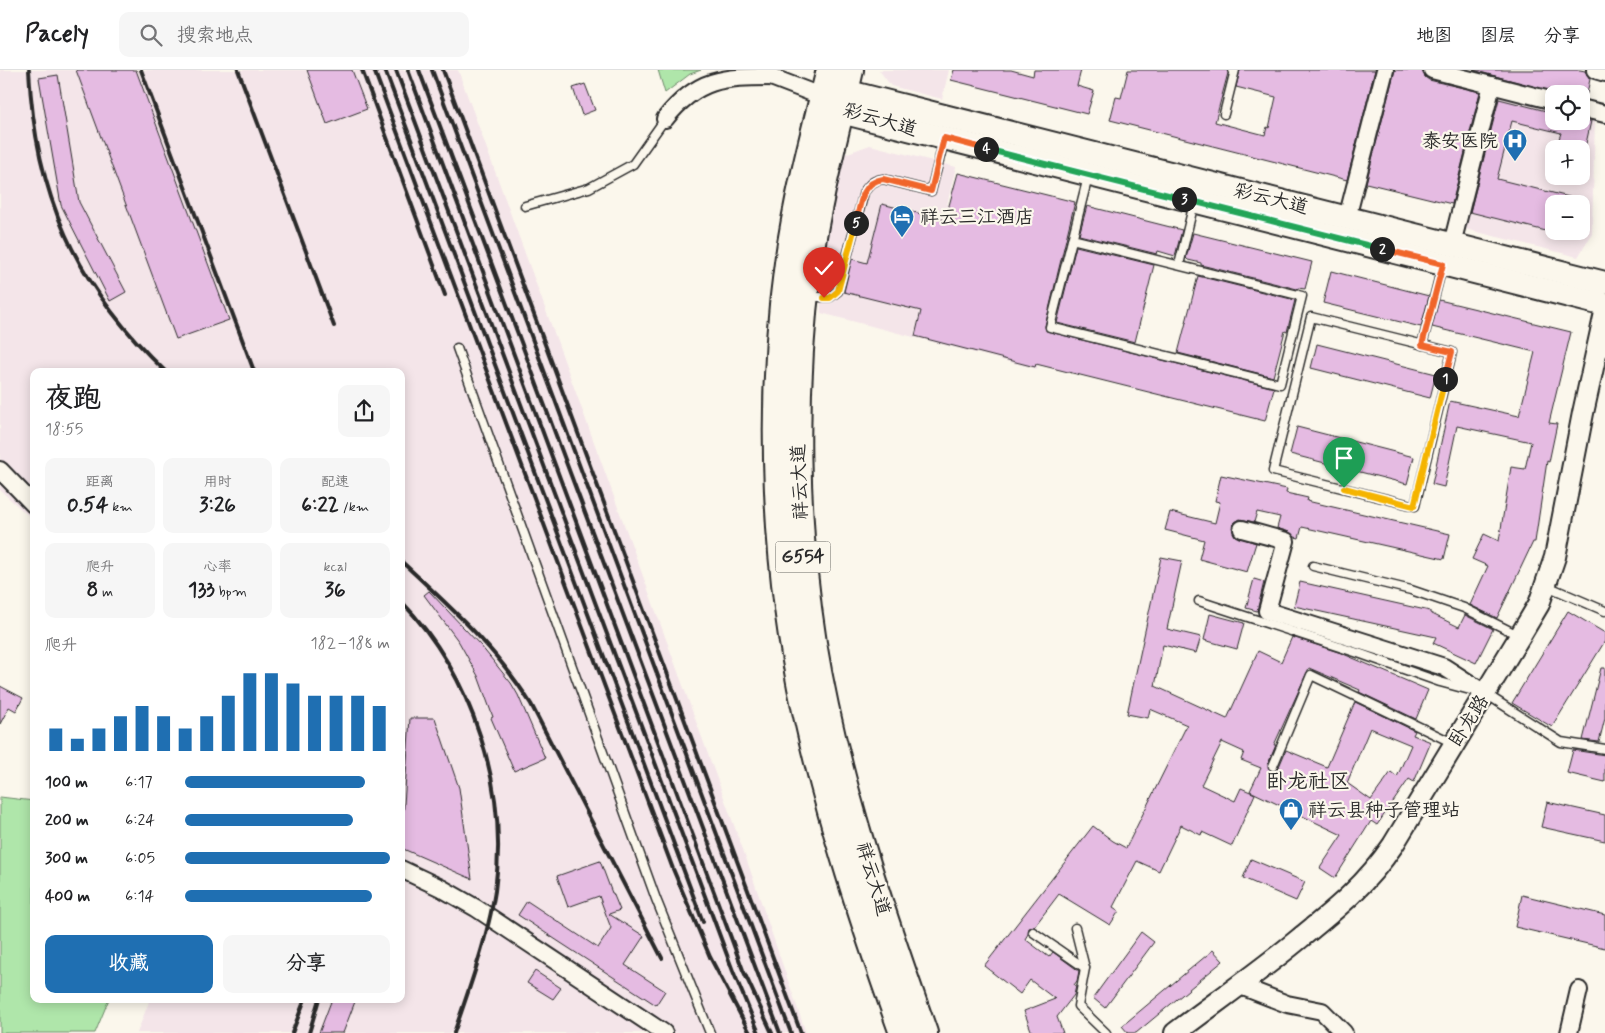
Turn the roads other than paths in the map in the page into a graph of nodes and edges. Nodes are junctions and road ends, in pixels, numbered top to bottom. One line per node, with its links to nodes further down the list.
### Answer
1 (751, 70): 8 (street)
2 (830, 70): 10 (highway, 祥云大道 / G554)
3 (1233, 70): 13 (lane)
4 (1385, 70): 20 (street)
5 (1432, 70): 9 (street)
6 (1595, 70): 7 (street)
7 (1605, 73)
8 (773, 77): 10 (street); 15 (street)
9 (1492, 85): 11 (street); 22 (street)
10 (840, 93): 16 (main road, 彩云大道); 20 (main road, 彩云大道); 25 (highway, 祥云大道 / G554); 50 (highway, 祥云大道 / G554)
11 (1545, 99)
12 (1590, 110): 14 (street)
13 (1224, 114)
14 (1605, 114)
15 (664, 119): 19 (lane)
16 (944, 138): 17 (main road, 彩云大道); 25 (lane)
17 (1088, 175): 18 (main road, 彩云大道); 21 (lane)
18 (1194, 202): 22 (main road, 彩云大道); 23 (lane)
19 (526, 206)
20 (1347, 218): 22 (main road, 彩云大道)
21 (1072, 239): 23 (lane); 23 (lane)
22 (1447, 254): 24 (main road, 彩云大道); 26 (main road, 彩云大道); 28 (lane)
23 (1179, 265)
24 (1605, 283)
25 (805, 297): 51 (highway, 祥云大道 / G554)
26 (1605, 305)
27 (1605, 313): 34 (street, 卧龙路)
28 (1422, 345): 28 (lane)
29 (457, 348): 49 (lane)
30 (0, 470): 31 (street)
31 (30, 501)
32 (1242, 529): 38 (street)
33 (1313, 566): 37 (lane)
34 (1546, 586): 36 (lane); 37 (street, 卧龙路)
35 (1199, 601): 38 (lane)
36 (1605, 611)
37 (1520, 636): 38 (street, 卧龙路)
38 (1486, 694): 39 (street, 卧龙路); 40 (lane)
39 (1455, 744): 41 (lane); 46 (street, 卧龙路)
40 (1605, 749)
41 (1273, 766)
42 (405, 871): 48 (street)
43 (1074, 928): 45 (lane)
44 (1032, 932): 45 (lane)
45 (1085, 968): 52 (lane)
46 (1238, 985): 53 (street, 卧龙路); 54 (street)
47 (1579, 990): 55 (street)
48 (664, 1033)
49 (710, 1033)
50 (903, 1033)
51 (924, 1033)
52 (1106, 1033)
53 (1175, 1033)
54 (1344, 1033)
55 (1569, 1033)

